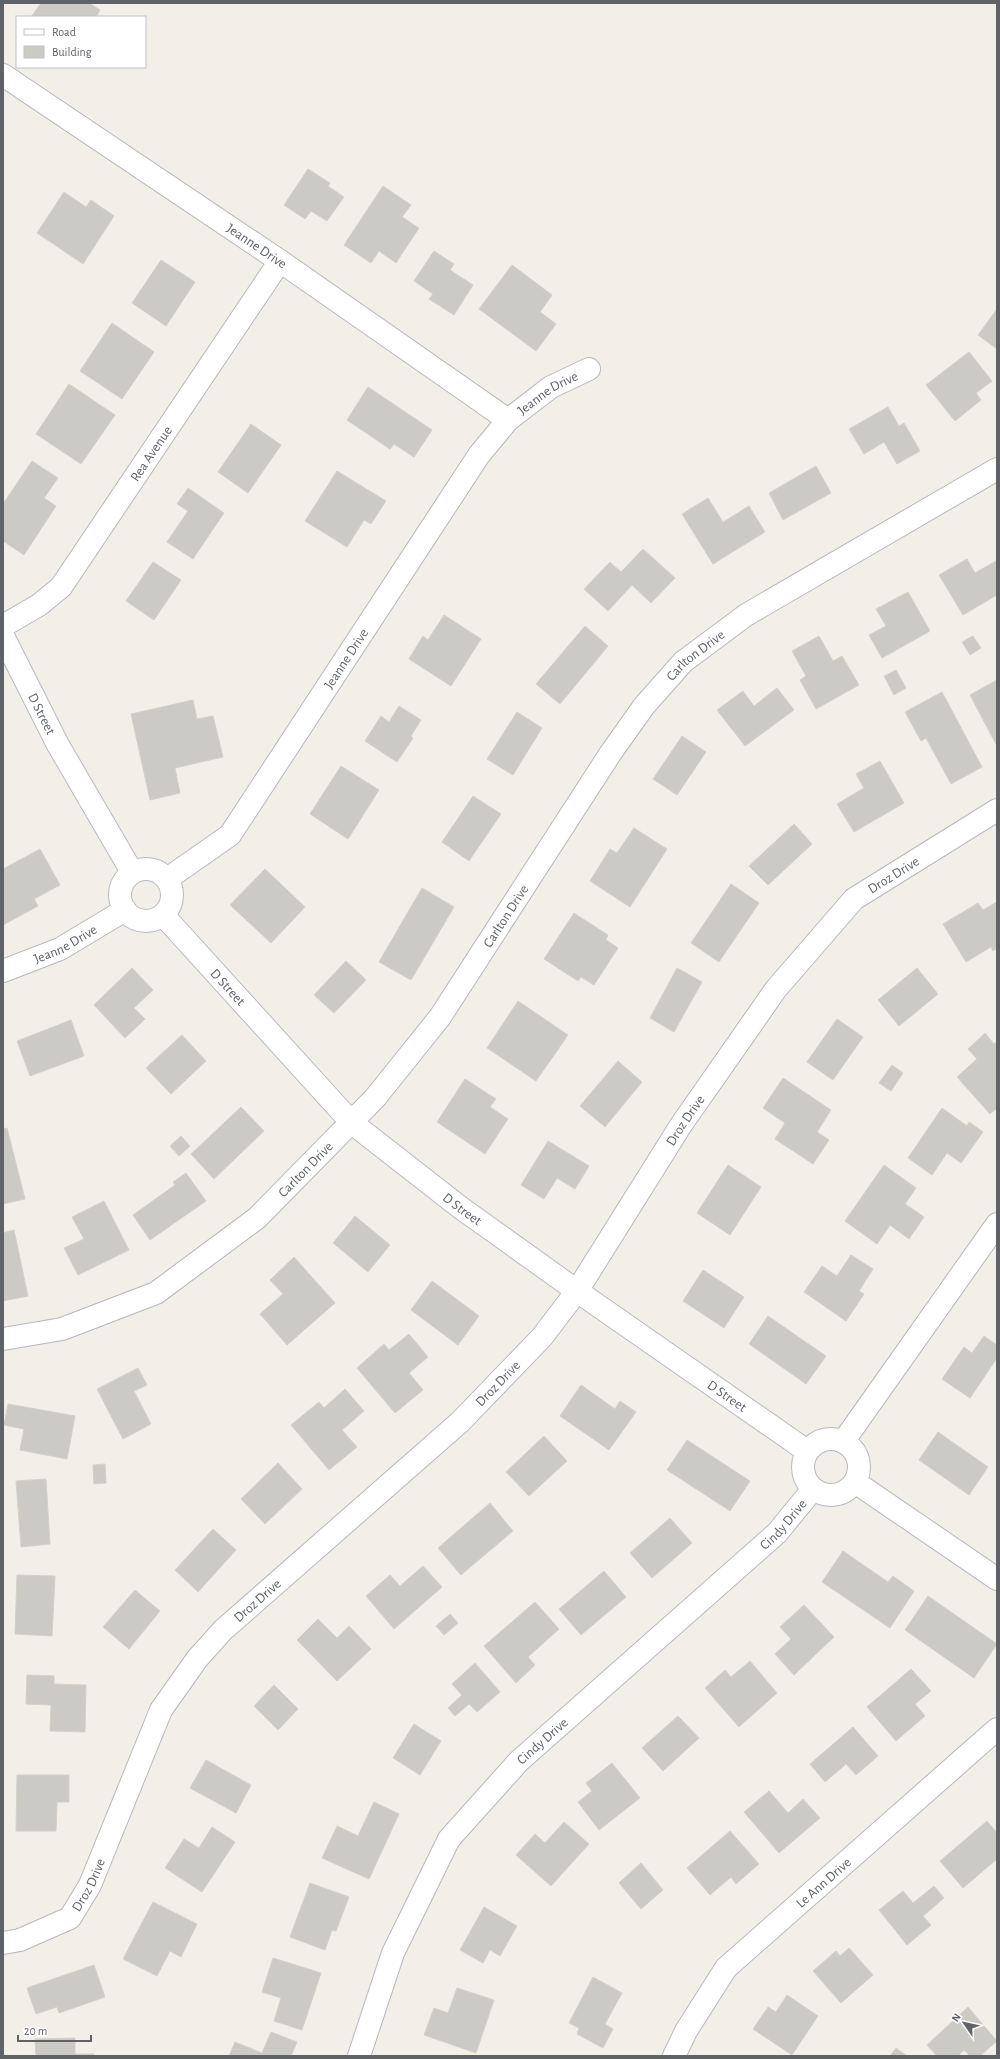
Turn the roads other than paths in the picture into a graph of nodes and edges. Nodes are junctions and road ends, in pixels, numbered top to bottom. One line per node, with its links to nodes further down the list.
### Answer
1 (3, 75): 2 (street, Jeanne Drive)
2 (280, 262): 4 (street, Jeanne Drive); 6 (street, Rea Avenue)
3 (589, 369): 4 (street, Jeanne Drive)
4 (508, 420): 10 (street, Jeanne Drive)
5 (997, 469): 14 (street, Carlton Drive)
6 (3, 626)
7 (3, 636): 9 (street, D Street)
8 (997, 810): 16 (street, Droz Drive)
9 (132, 872): 10 (street); 11 (street)
10 (167, 879): 12 (street)
11 (125, 910): 12 (street); 13 (street, Jeanne Drive)
12 (163, 915): 14 (street, D Street)
13 (3, 971)
14 (352, 1123): 16 (street, D Street); 17 (street, Carlton Drive)
15 (997, 1224): 18 (street)
16 (577, 1291): 19 (street, D Street); 24 (street, Droz Drive)
17 (3, 1339)
18 (843, 1442): 19 (street); 20 (street)
19 (807, 1451): 21 (street)
20 (855, 1482): 21 (street); 22 (street)
21 (812, 1489): 25 (street, Cindy Drive)
22 (997, 1579)
23 (997, 1729): 26 (street, Le Ann Drive)
24 (3, 1943)
25 (359, 2056)
26 (674, 2056)

